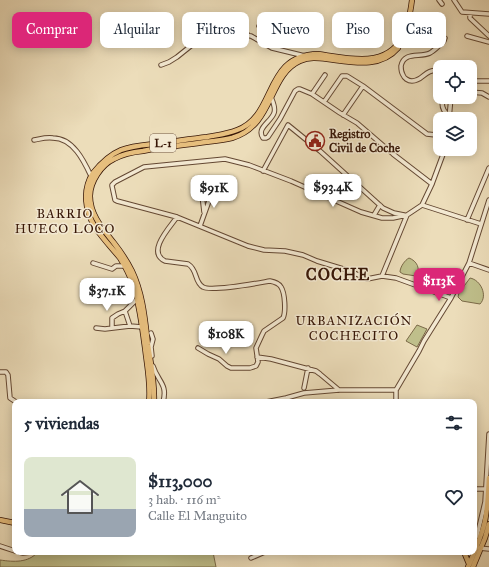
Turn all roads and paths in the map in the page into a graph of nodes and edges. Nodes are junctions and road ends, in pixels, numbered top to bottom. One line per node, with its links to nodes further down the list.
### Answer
1 (413, 0): 13 (main road, L-1); 22 (main road, L-1)
2 (439, 0): 4 (street)
3 (454, 0): 5 (street)
4 (442, 4)
5 (470, 13): 6 (street); 8 (street)
6 (489, 14)
7 (467, 36): 9 (street)
8 (489, 36)
9 (489, 42)
10 (188, 48): 14 (street)
11 (276, 48): 13 (street)
12 (436, 48): 15 (street)
13 (305, 56): 31 (main road, L-1)
14 (161, 65)
15 (433, 71)
16 (325, 75): 21 (street)
17 (477, 80): 18 (street)
18 (489, 81)
19 (363, 86): 24 (street); 25 (street); 26 (street)
20 (477, 93): 23 (street)
21 (312, 94): 22 (street); 24 (street)
22 (271, 97): 60 (main road, L-1)
23 (489, 97)
24 (324, 102): 25 (street)
25 (343, 115): 32 (street)
26 (433, 135)
27 (34, 140): 31 (street)
28 (442, 156): 32 (street)
29 (489, 168): 42 (street)
30 (263, 171): 36 (street); 39 (street); 41 (street)
31 (91, 176): 45 (main road, L-1)
32 (432, 184): 37 (street)
33 (214, 187): 34 (street)
34 (211, 194): 38 (street); 38 (street)
35 (489, 200): 43 (street)
36 (380, 205): 39 (street); 40 (street)
37 (422, 205): 40 (street); 42 (street)
38 (204, 215): 44 (street)
39 (374, 215): 40 (street)
40 (407, 215): 51 (street)
41 (177, 217): 44 (street); 62 (street)
42 (467, 220): 43 (street)
43 (481, 224): 47 (street)
44 (200, 226): 51 (street)
45 (120, 259): 48 (street); 49 (main road, L-1)
46 (93, 263): 48 (street)
47 (469, 263): 50 (street); 52 (street)
48 (116, 266): 49 (street)
49 (124, 266): 53 (main road, L-1)
50 (489, 270)
51 (382, 276): 52 (street)
52 (451, 298): 67 (street)
53 (137, 299): 54 (street); 56 (main road, L-1)
54 (125, 311): 55 (street); 58 (street)
55 (130, 326): 56 (street); 58 (street)
56 (142, 327): 69 (main road, L-1)
57 (96, 328): 58 (street)
58 (112, 328)
59 (151, 333): 60 (street)
60 (150, 347): 70 (main road, L-1); 71 (street)
61 (198, 348): 62 (street)
62 (258, 357): 63 (street)
63 (308, 368): 65 (street); 66 (street)
64 (0, 372): 68 (street)
65 (304, 388)
66 (339, 390): 67 (street); 72 (street)
67 (396, 390): 73 (street)
68 (12, 399)
69 (149, 399)
70 (154, 399)
71 (164, 399)
72 (289, 399)
73 (396, 399)
74 (489, 434): 77 (street)
75 (489, 478): 77 (main road)
76 (477, 489): 77 (street)
77 (488, 489): 78 (main road); 78 (main road)
78 (486, 502): 82 (street); 83 (main road)
79 (0, 519): 80 (main road)
80 (12, 521)
81 (489, 524): 86 (main road)
82 (477, 534)
83 (477, 543)
84 (0, 546): 88 (street)
85 (477, 548): 86 (street)
86 (482, 548): 87 (street); 93 (main road)
87 (489, 549)
88 (12, 550)
89 (258, 555): 92 (street)
90 (465, 555): 93 (main road)
91 (473, 555): 93 (main road)
92 (251, 558)
93 (470, 566)

